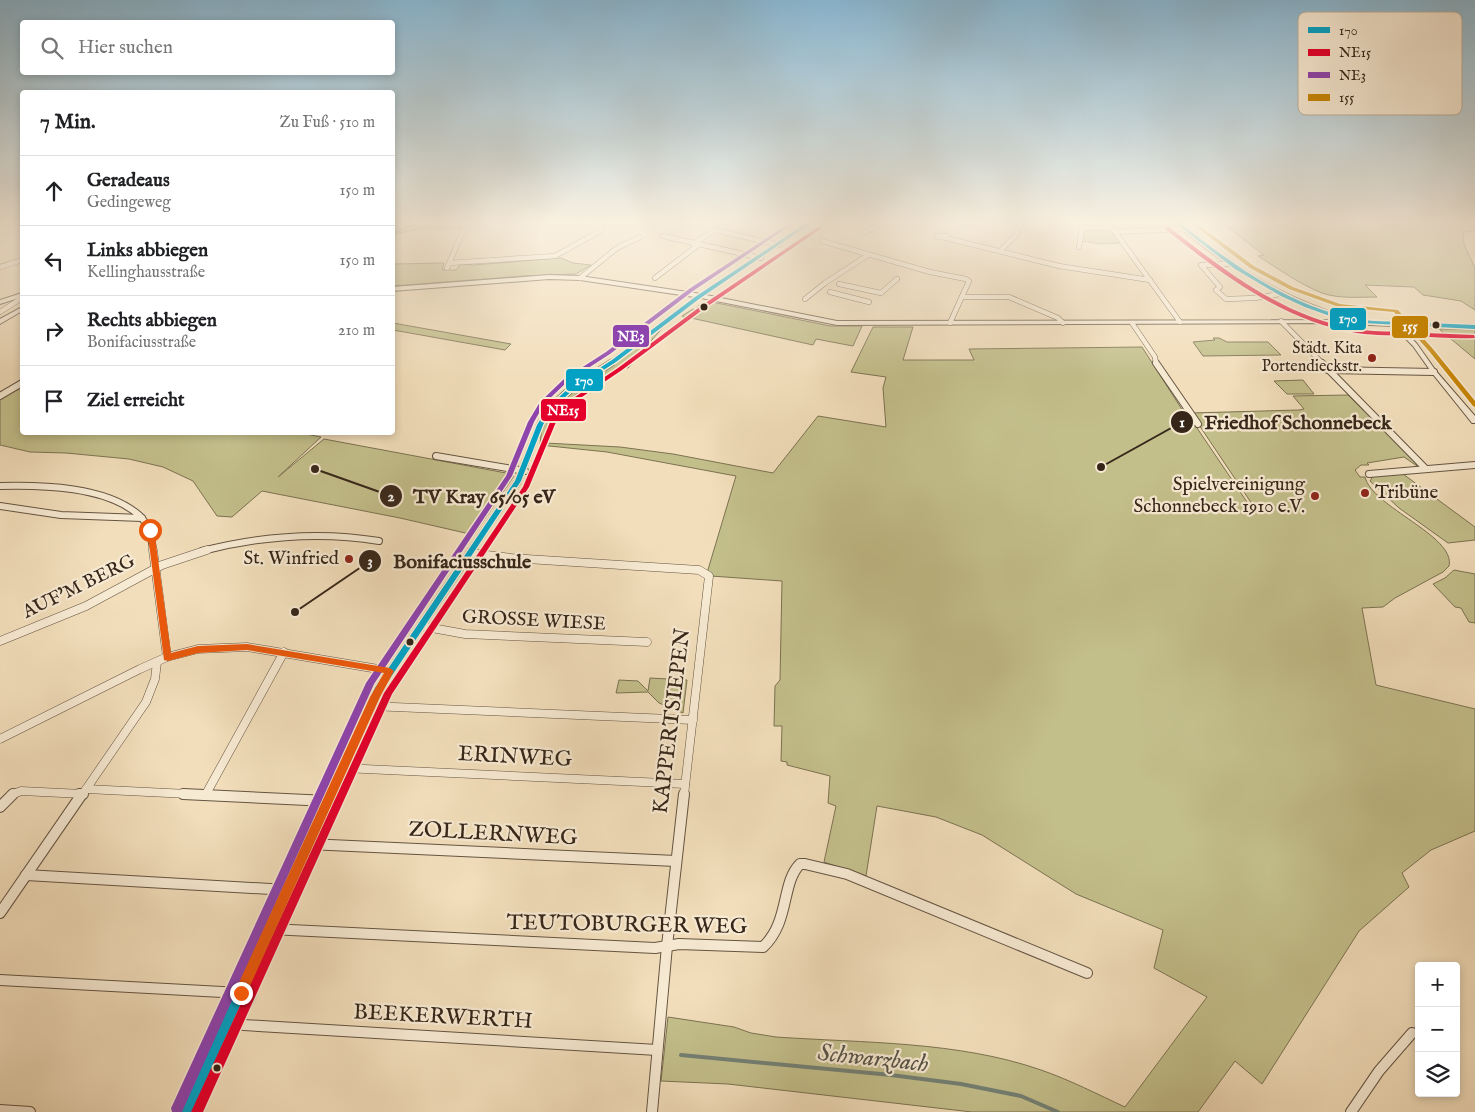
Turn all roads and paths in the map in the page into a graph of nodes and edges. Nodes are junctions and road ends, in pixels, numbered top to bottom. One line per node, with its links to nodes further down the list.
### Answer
1 (588, 272): 10 (street)
2 (662, 272): 11 (street)
3 (738, 272): 20 (street)
4 (841, 272): 14 (street)
5 (933, 272): 22 (street)
6 (1097, 272): 13 (street)
7 (1144, 272): 13 (street)
8 (1208, 272): 19 (street)
9 (1244, 272): 19 (street)
10 (580, 278): 16 (street); 20 (street)
11 (655, 278)
12 (897, 279): 15 (street)
13 (1150, 280): 36 (street)
14 (827, 281): 15 (street); 17 (street)
15 (839, 284): 18 (street)
16 (395, 289)
17 (817, 289): 18 (street); 24 (street)
18 (830, 292): 26 (street)
19 (1280, 294): 30 (street)
20 (701, 296): 40 (street); 53 (street)
21 (20, 297): 25 (street)
22 (962, 297): 38 (street); 40 (street)
23 (20, 298): 27 (street)
24 (806, 298)
25 (0, 302): 27 (street)
26 (870, 302)
27 (12, 304): 29 (street)
28 (20, 310): 35 (street)
29 (0, 312)
30 (1331, 314): 32 (street); 33 (street)
31 (1281, 321): 32 (street); 36 (street); 44 (street)
32 (1356, 321): 33 (street)
33 (1374, 321): 37 (street)
34 (1475, 321): 37 (street)
35 (0, 322)
36 (1180, 322): 39 (street)
37 (1393, 322): 41 (street); 43 (street)
38 (1063, 323): 39 (street); 40 (street)
39 (1132, 323): 49 (street)
40 (950, 324)
41 (1416, 325): 42 (street); 43 (street)
42 (1475, 327)
43 (1411, 339): 45 (street)
44 (1328, 370): 45 (street); 52 (street)
45 (1434, 372): 48 (street)
46 (20, 384): 47 (street)
47 (0, 396)
48 (1475, 421)
49 (1198, 424)
50 (436, 456): 53 (street)
51 (1475, 464): 52 (street)
52 (1426, 469): 54 (street)
53 (525, 471): 59 (street)
54 (1369, 474)
55 (0, 486): 57 (street)
56 (0, 506): 57 (street)
57 (142, 518): 60 (street)
58 (379, 541): 60 (street, AUF'M BERG)
59 (470, 553): 61 (street); 69 (street, KAPPERTSIEPEN)
60 (155, 569): 62 (street, AUF'M BERG); 65 (street)
61 (421, 626): 63 (street, GROSSE WIESE); 67 (street)
62 (0, 641)
63 (647, 642)
64 (284, 652): 65 (street); 67 (street); 74 (street)
65 (168, 658): 66 (street)
66 (157, 662): 70 (street); 73 (street)
67 (390, 671): 68 (street)
68 (371, 706): 69 (street); 71 (street)
69 (692, 720): 72 (street, KAPPERTSIEPEN)
70 (0, 739)
71 (343, 768): 72 (street, ERINWEG); 75 (street)
72 (685, 784): 78 (street, KAPPERTSIEPEN)
73 (84, 792): 74 (street); 76 (street); 79 (street)
74 (206, 794): 75 (street)
75 (328, 801): 77 (street)
76 (0, 807)
77 (308, 844): 78 (street, ZOLLERNWEG); 80 (street)
78 (676, 860): 83 (street, KAPPERTSIEPEN)
79 (26, 876): 80 (street); 81 (street)
80 (287, 890): 82 (street)
81 (0, 913)
82 (270, 929): 83 (street, TEUTOBURGER WEG); 86 (street)
83 (667, 946): 84 (street, TEUTOBURGER WEG); 89 (street, KAPPERTSIEPEN)
84 (1087, 973)
85 (0, 980): 86 (street)
86 (241, 993): 87 (street)
87 (227, 1024): 89 (street, BEEKERWERTH); 92 (street)
88 (1412, 1033): 94 (street)
89 (657, 1050): 93 (street, KAPPERTSIEPEN)
90 (0, 1110): 91 (street)
91 (30, 1112)
92 (186, 1112)
93 (652, 1112)
94 (1351, 1112)

